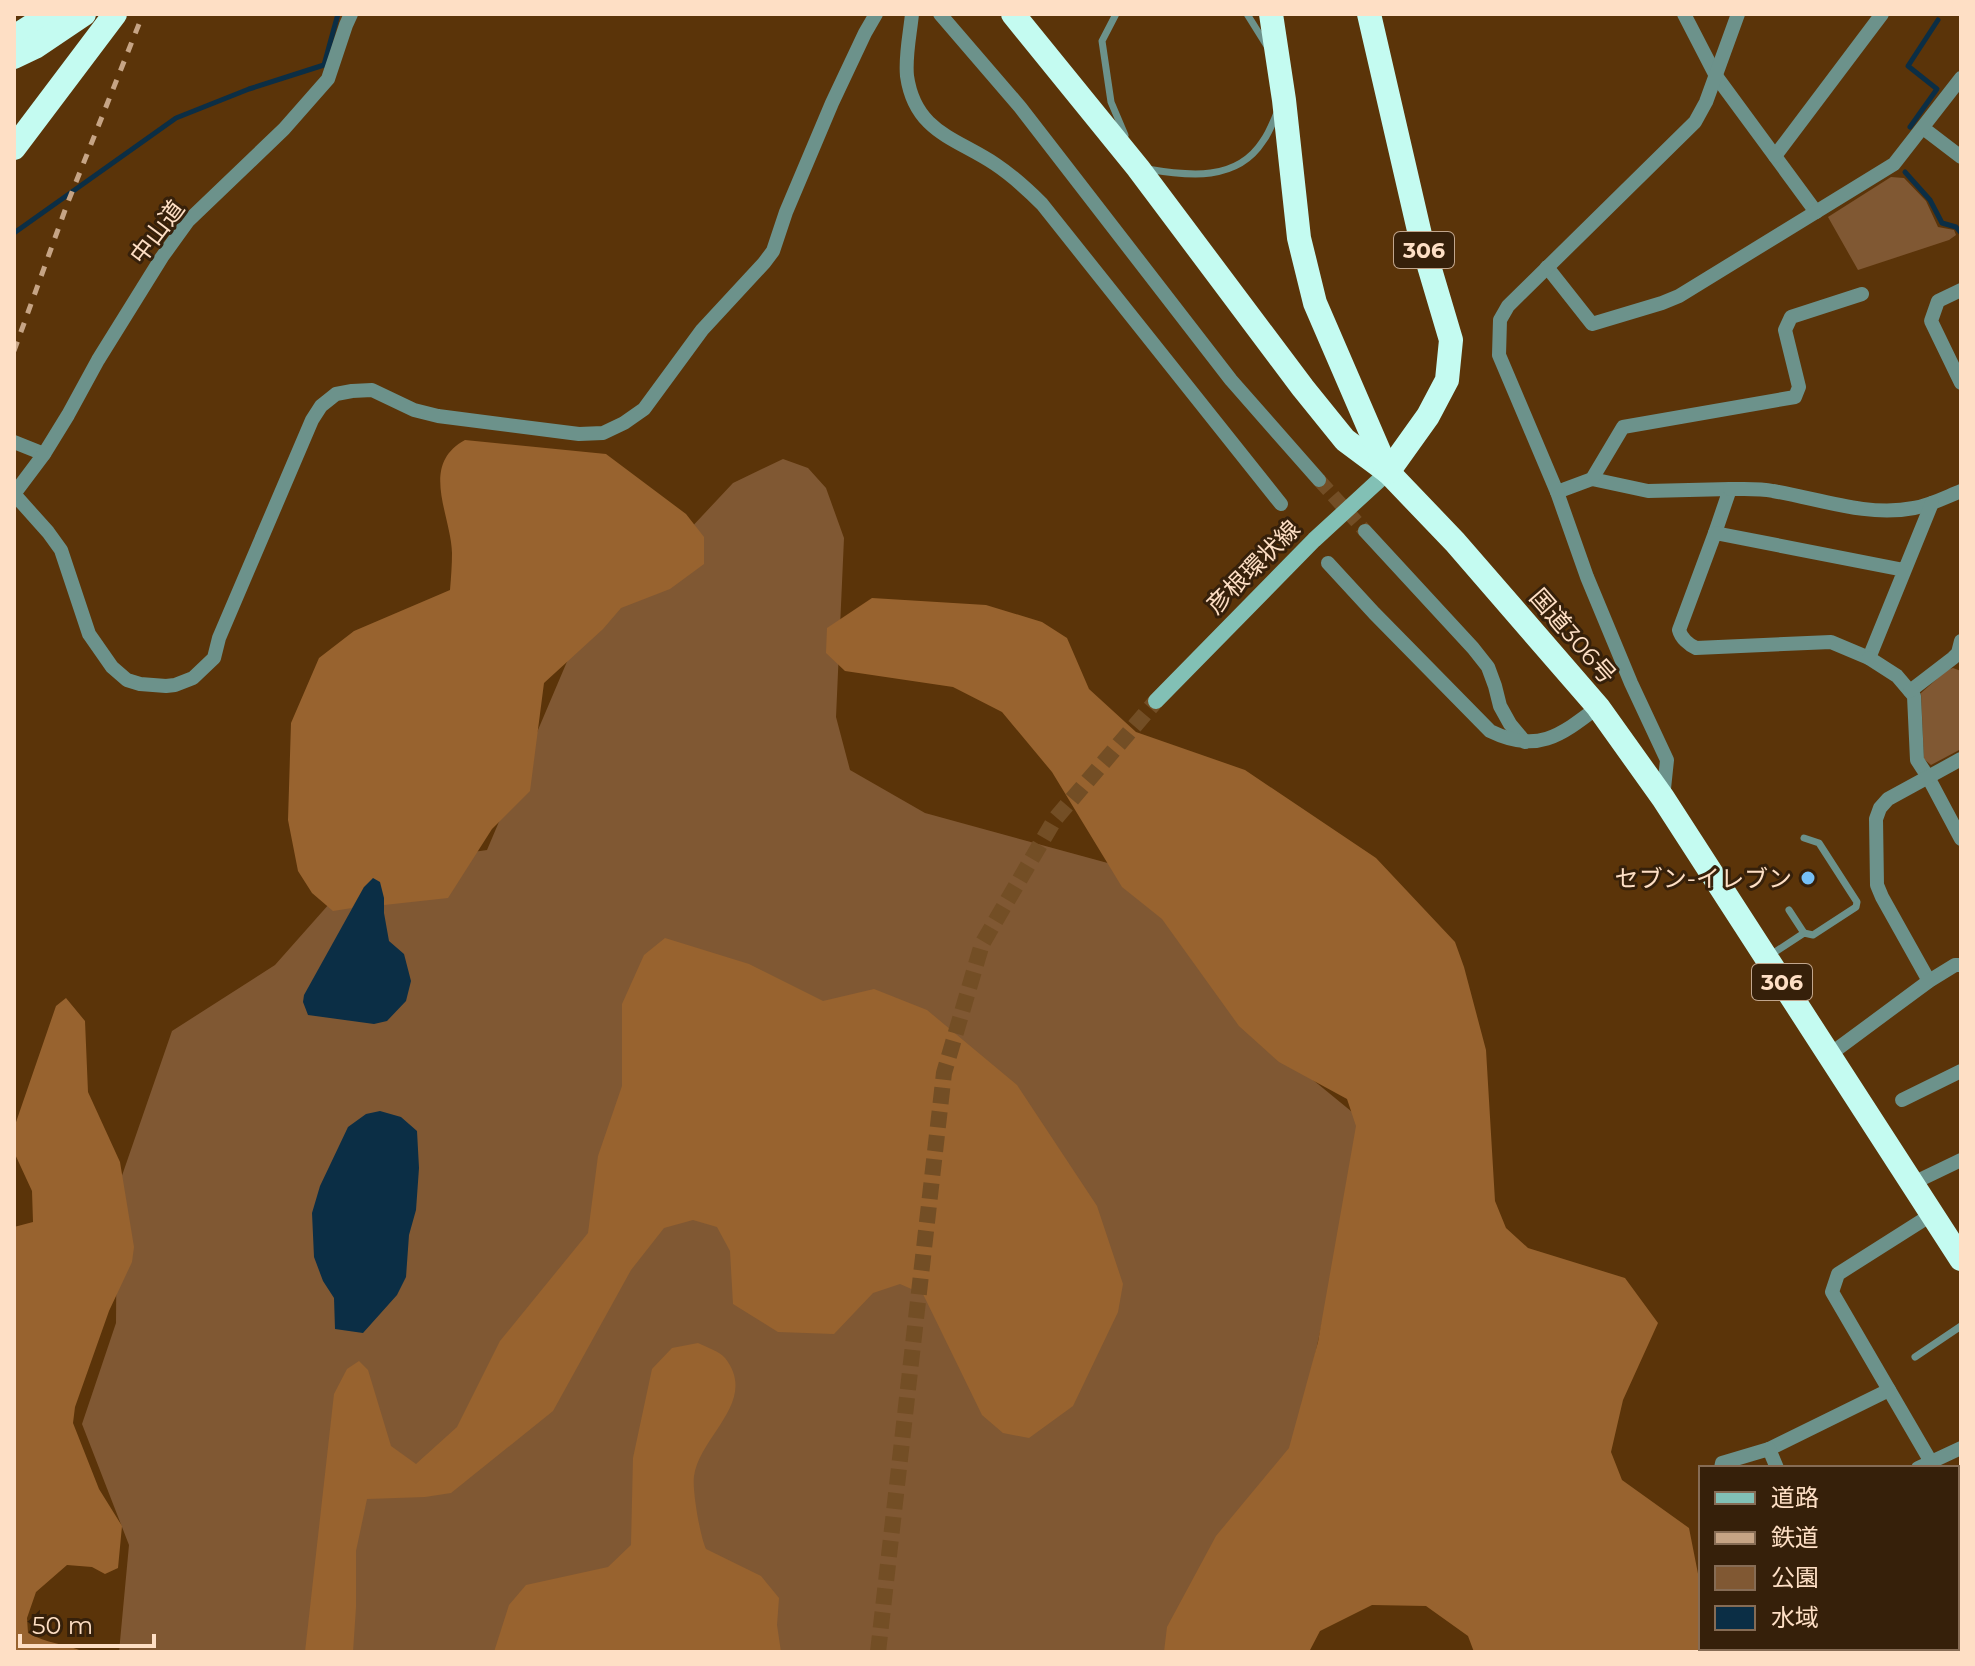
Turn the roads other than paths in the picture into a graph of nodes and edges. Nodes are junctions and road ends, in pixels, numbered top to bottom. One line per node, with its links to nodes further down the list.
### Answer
1 (50, 14): 16 (highway)
2 (84, 14): 17 (highway)
3 (115, 14): 23 (highway)
4 (351, 14): 33 (street, 中山道)
5 (876, 14): 40 (street)
6 (912, 14): 42 (street)
7 (940, 14): 36 (street)
8 (1013, 14): 26 (highway)
9 (1116, 14): 26 (lane)
10 (1247, 14): 18 (lane)
11 (1271, 14): 18 (highway)
12 (1369, 14): 34 (highway, 306)
13 (1684, 14): 19 (street)
14 (1738, 14): 19 (street)
15 (1882, 14): 24 (street)
16 (14, 37)
17 (14, 57)
18 (1279, 65): 21 (highway)
19 (1716, 76): 24 (street); 28 (street)
20 (1961, 78): 22 (street)
21 (1284, 100): 26 (lane); 34 (highway)
22 (1923, 128): 25 (street); 27 (street)
23 (14, 148)
24 (1775, 156): 27 (street)
25 (1961, 157)
26 (1138, 168): 34 (highway)
27 (1816, 212): 28 (street)
28 (1547, 267): 39 (street)
29 (1961, 290): 31 (street)
30 (1862, 294): 35 (street)
31 (1961, 383)
32 (14, 442): 33 (street)
33 (44, 454): 40 (street, 中山道)
34 (1388, 472): 50 (main road, 彦根環状線); 51 (highway, 国道306号 / 306)
35 (1592, 479): 37 (street); 39 (street)
36 (1319, 480)
37 (1730, 489): 41 (street); 44 (street)
38 (1961, 491): 41 (street)
39 (1557, 492): 55 (street)
40 (14, 494)
41 (1932, 503): 46 (street)
42 (1281, 504)
43 (1365, 531): 52 (street)
44 (1715, 533): 46 (street); 48 (street)
45 (1328, 563): 52 (street)
46 (1904, 570): 48 (street)
47 (1961, 641): 49 (street)
48 (1869, 658): 49 (street)
49 (1910, 691): 54 (street)
50 (1156, 701)
51 (1598, 707): 52 (street); 55 (highway, 国道306号 / 306)
52 (1525, 742)
53 (1961, 759): 54 (street)
54 (1928, 777): 57 (street); 62 (street)
55 (1663, 798): 60 (highway, 国道306号 / 306)
56 (1804, 838): 59 (lane)
57 (1961, 839)
58 (1789, 910): 59 (lane)
59 (1804, 933): 60 (lane)
60 (1766, 957): 63 (highway, 国道306号 / 306)
61 (1961, 965): 62 (street)
62 (1929, 981): 63 (street)
63 (1829, 1055): 67 (highway, 国道306号 / 306)
64 (1961, 1071): 65 (street)
65 (1902, 1100)
66 (1961, 1160): 67 (street)
67 (1911, 1184): 68 (highway, 国道306号 / 306)
68 (1931, 1215): 69 (highway, 国道306号 / 306); 72 (street)
69 (1961, 1259)
70 (1961, 1326): 71 (lane)
71 (1915, 1357)
72 (1889, 1390): 74 (street); 75 (street)
73 (1961, 1448): 75 (street)
74 (1769, 1449): 76 (street); 77 (street)
75 (1925, 1465)
76 (1721, 1466)
77 (1776, 1466)

